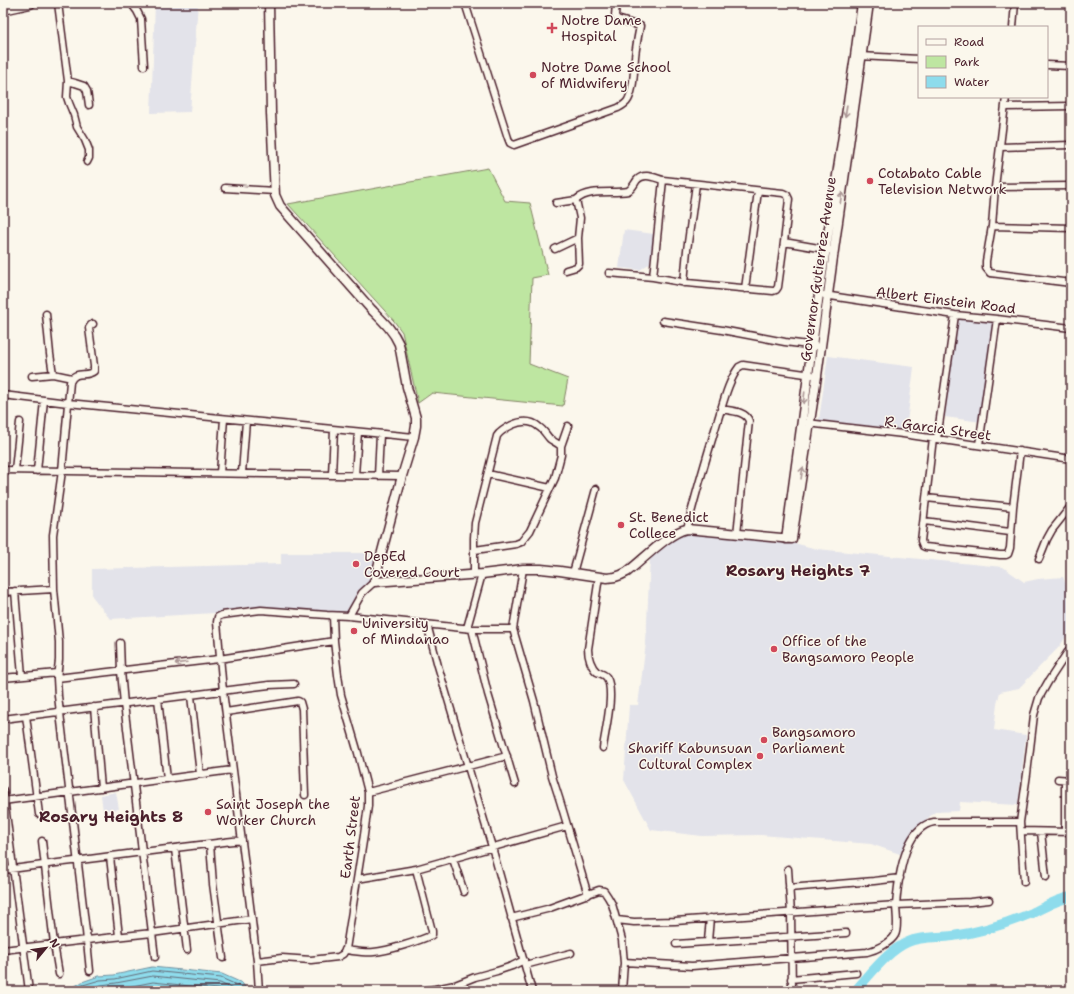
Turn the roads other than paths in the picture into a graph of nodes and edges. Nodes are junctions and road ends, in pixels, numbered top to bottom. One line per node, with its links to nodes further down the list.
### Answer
1 (30, 3): 10 (main road)
2 (58, 3): 17 (street)
3 (131, 3): 15 (street)
4 (269, 3): 30 (street)
5 (466, 3): 6 (street)
6 (616, 3)
7 (862, 3): 12 (street, Governor Gutierrez Avenue)
8 (869, 3): 12 (street, Governor Gutierrez Avenue)
9 (1015, 3): 11 (street)
10 (3, 9)
11 (1013, 26)
12 (858, 56): 13 (street); 39 (street, Governor Gutierrez Avenue)
13 (918, 59)
14 (1048, 65): 16 (street)
15 (144, 66)
16 (1071, 66)
17 (68, 81): 19 (street); 24 (street)
18 (1006, 98): 21 (street)
19 (89, 105)
20 (1071, 106): 21 (street)
21 (1005, 107): 23 (street)
22 (1071, 145): 23 (street)
23 (1001, 146): 28 (street)
24 (87, 162)
25 (663, 180): 26 (street); 32 (street); 42 (street)
26 (696, 184): 31 (street); 43 (street)
27 (1071, 186): 28 (street)
28 (995, 187): 34 (street)
29 (225, 188): 30 (street)
30 (275, 191): 73 (street)
31 (758, 191): 37 (street); 45 (street)
32 (576, 200): 33 (street); 36 (street)
33 (556, 203)
34 (992, 226): 35 (street); 44 (street)
35 (1071, 228)
36 (578, 238): 38 (street); 40 (street)
37 (784, 242): 39 (street); 45 (street)
38 (555, 249)
39 (829, 250): 46 (street, Governor Gutierrez Avenue); 47 (street, Governor Gutierrez Avenue)
40 (566, 270)
41 (608, 273): 42 (street)
42 (653, 276): 43 (street)
43 (684, 283): 45 (street)
44 (1071, 283)
45 (745, 289)
46 (819, 294): 47 (street, Albert Einstein Road); 54 (street, Governor Gutierrez Avenue)
47 (828, 296): 49 (street, Albert Einstein Road); 54 (street, Governor Gutierrez Avenue)
48 (46, 314): 55 (street)
49 (955, 315): 50 (street, Albert Einstein Road); 74 (street)
50 (997, 318): 53 (street, Albert Einstein Road); 75 (street)
51 (663, 321): 54 (street)
52 (93, 324): 59 (street)
53 (1071, 328)
54 (816, 346): 56 (street, Governor Gutierrez Avenue); 58 (street, Governor Gutierrez Avenue)
55 (53, 374): 57 (street); 59 (street)
56 (808, 374): 58 (street); 63 (street); 67 (street, Governor Gutierrez Avenue, one-way to 67)
57 (32, 376)
58 (817, 376): 68 (street, Governor Gutierrez Avenue)
59 (72, 378): 62 (street)
60 (3, 396): 61 (street)
61 (44, 400): 62 (street); 81 (street)
62 (68, 403): 64 (street); 82 (street)
63 (722, 409): 96 (street); 98 (street)
64 (224, 419): 65 (street); 83 (street)
65 (246, 421): 70 (street); 84 (street)
66 (20, 422): 80 (street)
67 (801, 422): 68 (street, R. Garcia Street); 99 (street, Governor Gutierrez Avenue)
68 (810, 424): 74 (street, R. Garcia Street); 99 (street, Governor Gutierrez Avenue, one-way to 68)
69 (568, 426): 76 (street)
70 (334, 430): 71 (street); 86 (street)
71 (358, 432): 72 (street); 87 (street)
72 (380, 434): 73 (street); 88 (street)
73 (414, 438): 89 (street)
74 (935, 439): 75 (street, R. Garcia Street); 92 (street)
75 (979, 445): 77 (street, R. Garcia Street)
76 (561, 446): 85 (street); 90 (street)
77 (1020, 451): 78 (street, R. Garcia Street); 94 (street)
78 (1071, 459)
79 (3, 470): 80 (street)
80 (15, 470): 81 (street)
81 (37, 471): 82 (street)
82 (62, 472): 83 (street); 107 (street)
83 (220, 473): 84 (street)
84 (242, 474): 86 (street)
85 (488, 474): 90 (street); 100 (street)
86 (332, 475): 87 (street)
87 (355, 476): 88 (street)
88 (378, 476): 89 (street)
89 (402, 476): 106 (street)
90 (550, 488): 100 (street)
91 (596, 489): 103 (street)
92 (926, 498): 94 (street); 95 (street)
93 (1071, 506): 101 (street)
94 (1013, 507): 97 (street)
95 (924, 521): 97 (street); 97 (street)
96 (687, 529): 98 (street); 105 (street)
97 (1010, 532)
98 (736, 534): 99 (street)
99 (789, 539)
100 (475, 550): 104 (street)
101 (1039, 559)
102 (523, 569): 103 (street); 104 (street); 114 (street)
103 (573, 573): 105 (street)
104 (478, 574): 106 (street); 113 (street)
105 (599, 577): 133 (street)
106 (374, 582): 111 (street)
107 (54, 589): 108 (street); 121 (street)
108 (15, 591): 109 (street); 120 (street)
109 (3, 592)
110 (333, 616): 111 (street); 115 (street, Earth Street); 118 (street)
111 (348, 616): 112 (street)
112 (427, 624): 113 (street); 135 (street)
113 (469, 629): 114 (street); 134 (street)
114 (513, 629): 152 (street)
115 (334, 641): 118 (street); 146 (street, Earth Street)
116 (120, 644): 119 (street)
117 (1071, 647): 151 (street)
118 (219, 658): 119 (street, one-way to 119); 124 (street)
119 (121, 671): 121 (street); 127 (street)
120 (22, 676): 121 (street); 122 (street)
121 (57, 676): 129 (street)
122 (3, 678)
123 (294, 684): 124 (street)
124 (223, 691): 125 (street); 130 (street)
125 (191, 696): 126 (street); 137 (street)
126 (158, 699): 127 (street); 138 (street)
127 (124, 704): 128 (street); 141 (street)
128 (94, 707): 129 (street); 143 (street)
129 (60, 712): 131 (street); 145 (street)
130 (226, 712): 136 (street); 147 (street)
131 (26, 716): 132 (street); 148 (street)
132 (3, 719)
133 (603, 748)
134 (507, 756): 135 (street); 142 (street)
135 (468, 766): 146 (street); 159 (street)
136 (232, 770): 137 (street); 156 (street)
137 (200, 774): 138 (street)
138 (167, 779): 141 (street)
139 (1058, 779): 140 (street)
140 (1068, 780): 155 (street)
141 (133, 784): 143 (street); 161 (street)
142 (515, 784)
143 (101, 788): 145 (street)
144 (3, 790): 149 (street)
145 (69, 792): 148 (street); 164 (street)
146 (368, 792): 172 (street, Earth Street)
147 (305, 795)
148 (37, 796): 149 (street); 150 (street)
149 (4, 801): 166 (street)
150 (39, 814)
151 (1020, 822): 153 (street); 171 (street)
152 (567, 826): 159 (street); 176 (street)
153 (1021, 831): 154 (street); 173 (street)
154 (1041, 832): 155 (street); 170 (street)
155 (1068, 832)
156 (242, 840): 158 (street); 182 (street)
157 (42, 841): 165 (street)
158 (210, 844): 160 (street); 184 (street)
159 (492, 847): 163 (street); 180 (street)
160 (175, 849): 161 (street); 185 (street)
161 (142, 852): 162 (street); 186 (street)
162 (110, 857): 164 (street); 188 (street)
163 (453, 858): 167 (street); 175 (street)
164 (77, 861): 165 (street); 190 (street)
165 (45, 865): 166 (street); 192 (street)
166 (14, 868): 169 (street); 194 (street)
167 (416, 869): 172 (street); 197 (street)
168 (788, 869): 174 (street)
169 (3, 870)
170 (1046, 877)
171 (900, 878): 174 (street); 178 (street)
172 (357, 879): 197 (street, Earth Street)
173 (1024, 882)
174 (789, 888): 179 (street)
175 (464, 892)
176 (588, 895): 180 (street); 183 (street)
177 (989, 900): 178 (street)
178 (896, 905): 179 (street); 201 (street)
179 (791, 912): 181 (street); 189 (street)
180 (511, 918): 204 (street)
181 (710, 918): 183 (street); 191 (street)
182 (252, 919): 184 (street); 202 (street)
183 (617, 920): 203 (street)
184 (218, 924): 185 (street); 200 (street)
185 (185, 928): 186 (street); 196 (street)
186 (152, 933): 188 (street); 199 (street)
187 (846, 933): 189 (street)
188 (119, 936): 190 (street)
189 (791, 936): 191 (street); 201 (street)
190 (87, 940): 192 (street); 205 (street)
191 (708, 941): 193 (street)
192 (54, 944): 194 (street); 207 (street)
193 (676, 944)
194 (23, 948): 195 (street); 209 (street)
195 (3, 950)
196 (187, 950)
197 (345, 950): 202 (street)
198 (571, 953): 204 (street)
199 (155, 957)
200 (223, 958)
201 (791, 958): 203 (street); 208 (street)
202 (257, 961): 210 (street)
203 (624, 962): 213 (street)
204 (524, 963): 211 (street); 212 (street)
205 (90, 971)
206 (856, 973): 208 (street)
207 (59, 974)
208 (791, 979): 214 (street)
209 (29, 991)
210 (259, 991)
211 (421, 991)
212 (532, 991)
213 (622, 991)
214 (792, 991)

